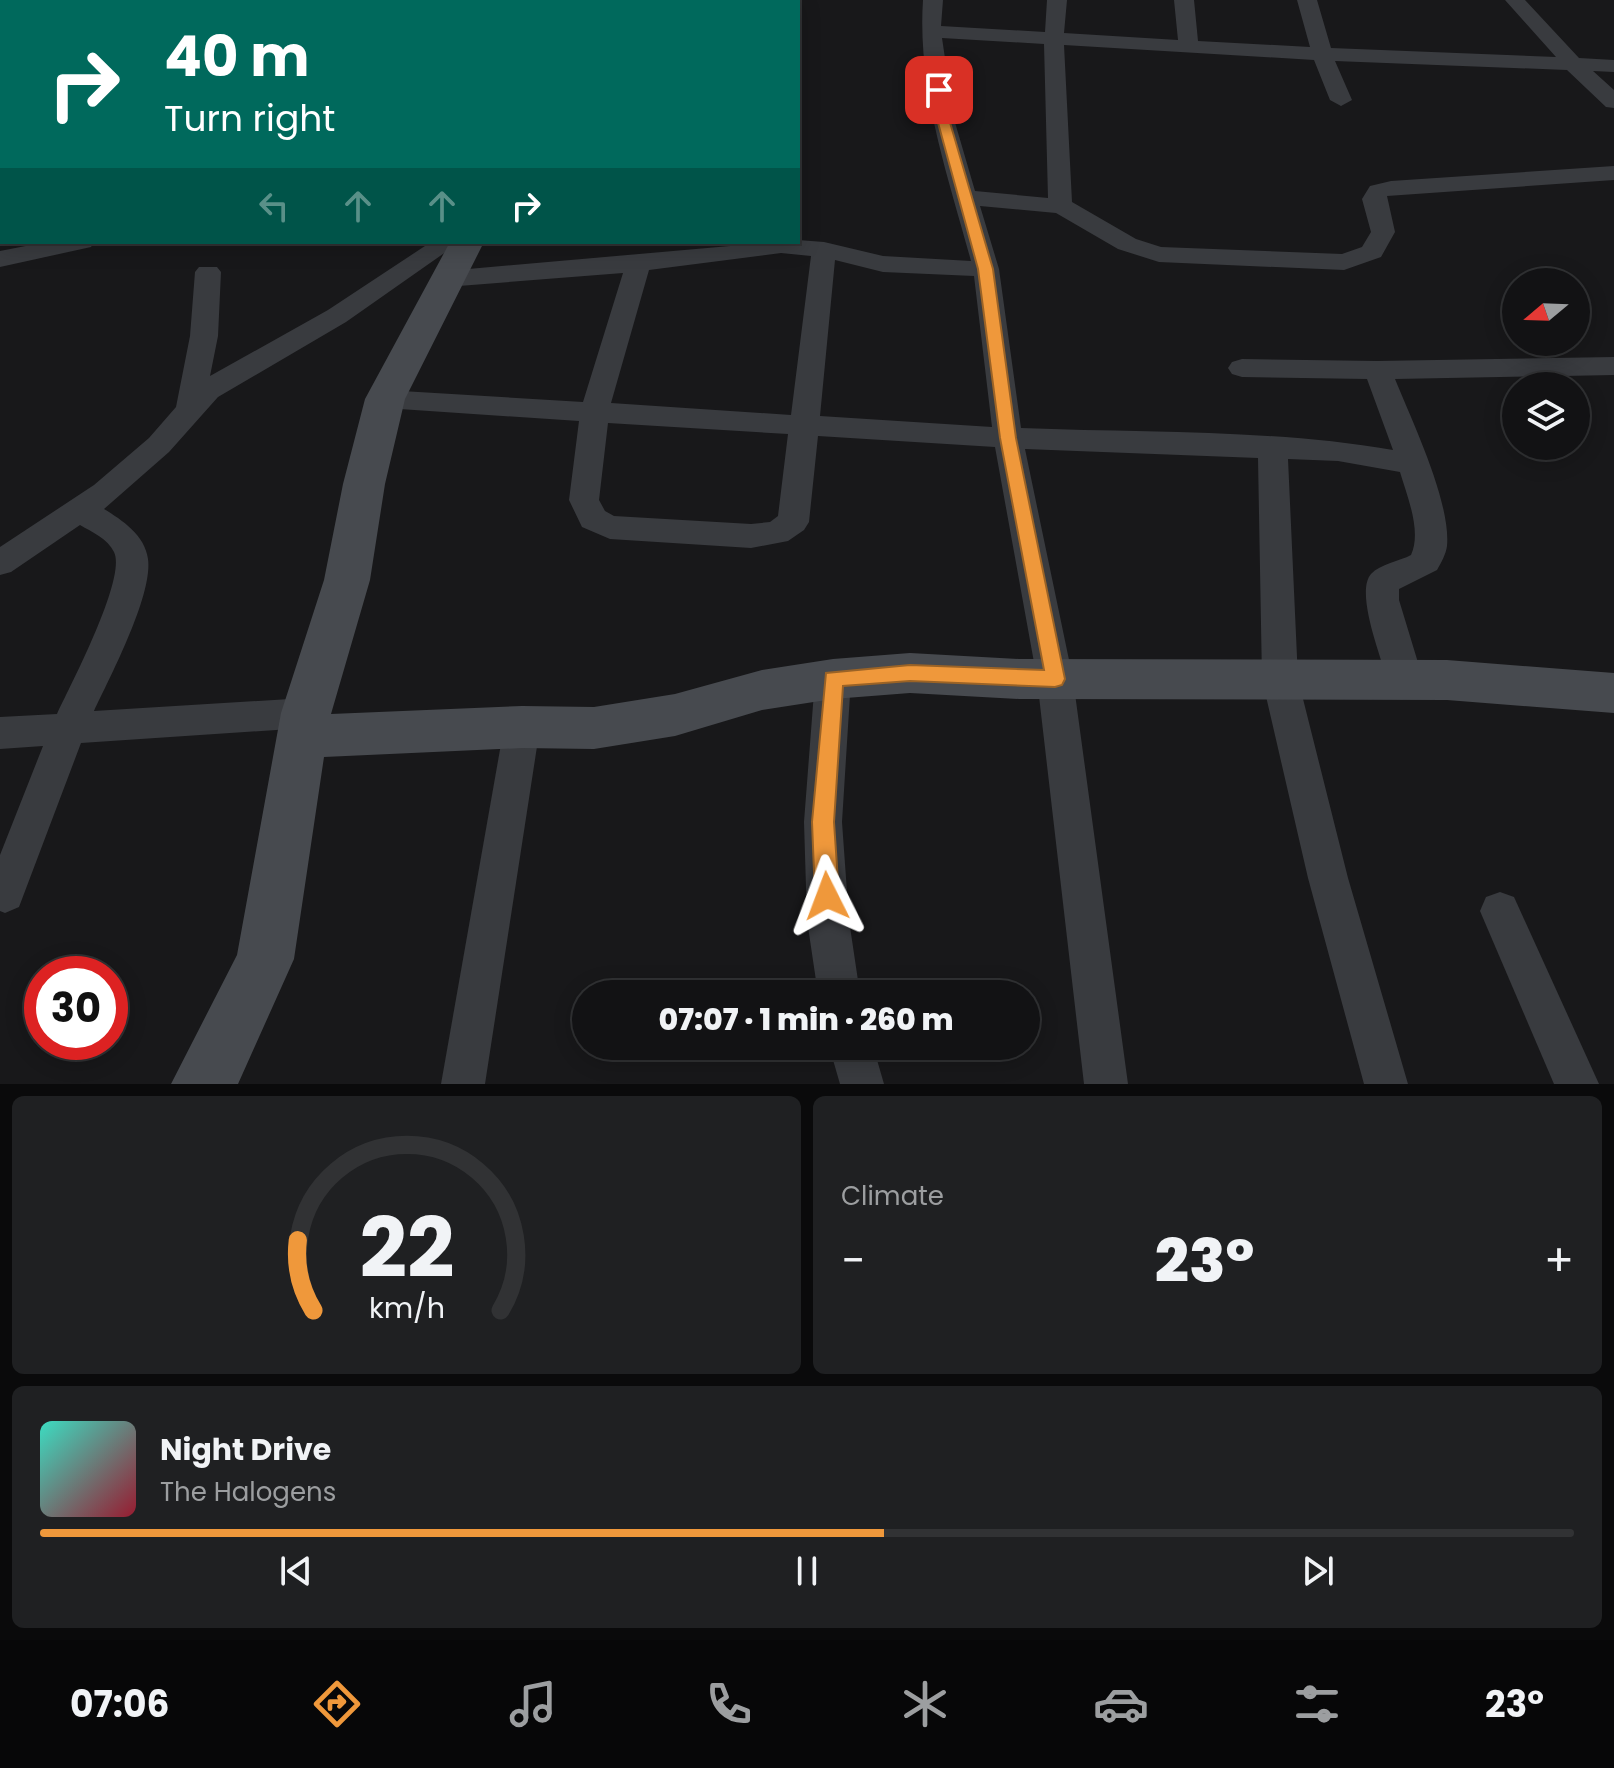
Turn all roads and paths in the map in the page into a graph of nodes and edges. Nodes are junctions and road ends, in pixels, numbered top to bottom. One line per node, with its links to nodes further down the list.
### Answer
1 (933, 0): 6 (street)
2 (1057, 0): 7 (street)
3 (1184, 0): 8 (street)
4 (1307, 0): 9 (street)
5 (1515, 0): 10 (street)
6 (931, 31): 7 (street); 15 (street)
7 (1054, 38): 8 (street); 16 (street)
8 (1189, 46): 9 (street)
9 (1322, 54): 10 (street); 12 (street)
10 (1573, 64): 11 (street); 13 (street)
11 (1614, 66)
12 (1341, 100)
13 (1614, 102)
14 (1614, 173): 16 (street)
15 (965, 197): 16 (street); 23 (street)
16 (1060, 206)
17 (72, 244): 21 (street)
18 (684, 250): 19 (street); 22 (street)
19 (824, 250): 23 (street); 31 (street)
20 (454, 254): 22 (street); 28 (street); 29 (street)
21 (0, 259)
22 (638, 264): 30 (street)
23 (986, 269): 32 (street)
24 (208, 272): 29 (street)
25 (1614, 366): 27 (street)
26 (1242, 368): 27 (street)
27 (1377, 370): 34 (street)
28 (385, 399): 30 (street); 42 (street)
29 (190, 410): 35 (street)
30 (594, 414): 31 (street); 31 (street)
31 (803, 426): 32 (street)
32 (1008, 438): 33 (street); 38 (street)
33 (1273, 447): 34 (street); 39 (street)
34 (1414, 464): 40 (street)
35 (80, 510): 36 (street); 44 (street)
36 (0, 563)
37 (833, 679): 38 (street); 43 (street); 48 (street)
38 (1055, 679): 39 (street); 53 (street)
39 (1280, 679): 40 (street); 54 (street)
40 (1405, 679): 41 (street)
41 (1614, 693)
42 (304, 725): 43 (street); 44 (street); 50 (street)
43 (522, 727): 51 (street)
44 (68, 730): 45 (street); 46 (street)
45 (0, 733)
46 (5, 894)
47 (1500, 911): 55 (street)
48 (837, 980)
49 (855, 1060): 52 (street)
50 (202, 1084)
51 (463, 1084)
52 (862, 1084)
53 (1106, 1084)
54 (1386, 1084)
55 (1577, 1084)

